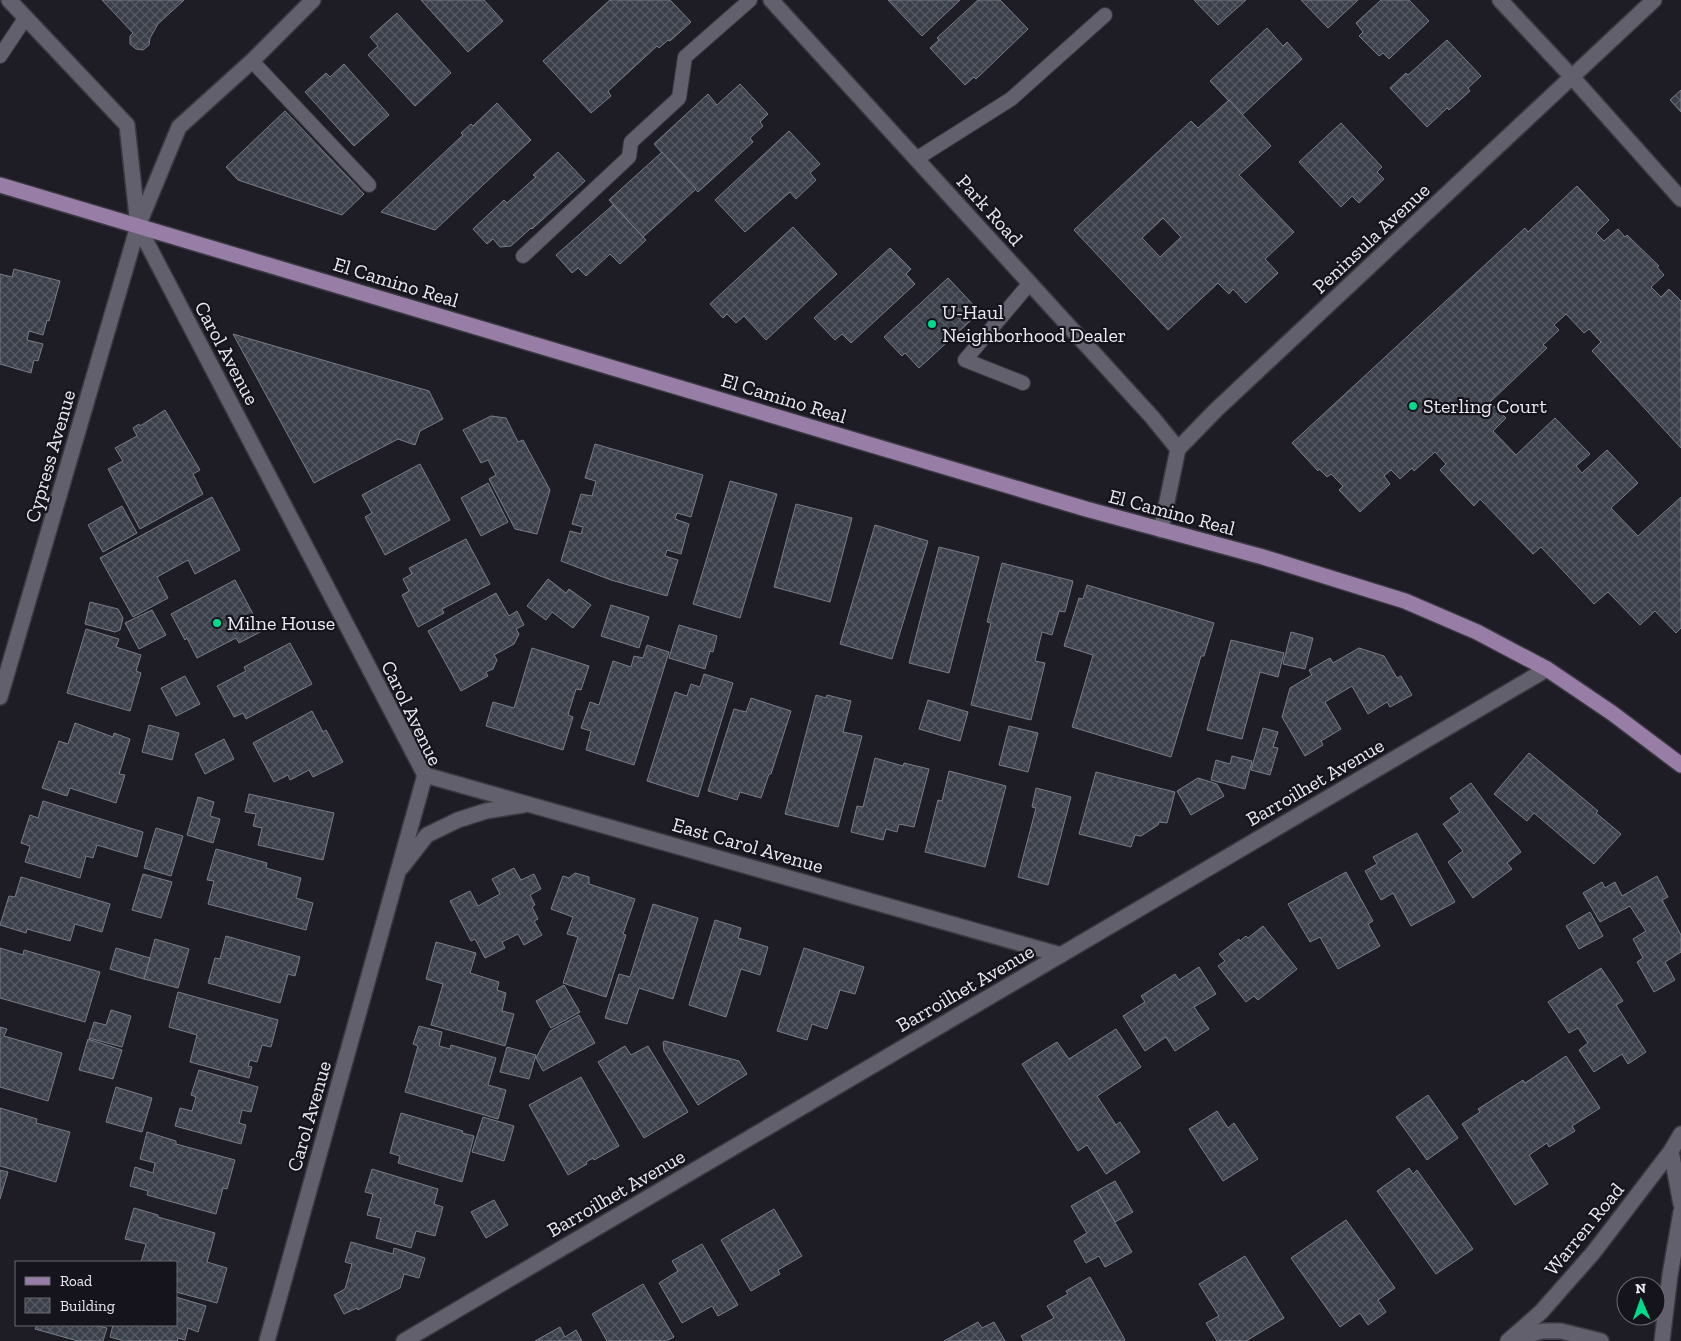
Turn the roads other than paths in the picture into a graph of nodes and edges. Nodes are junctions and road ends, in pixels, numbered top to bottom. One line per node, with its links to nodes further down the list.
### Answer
1 (9, 0): 8 (street)
2 (313, 0): 10 (street, Cypress Avenue)
3 (750, 0): 17 (lane)
4 (771, 0): 12 (street, Park Road)
5 (1500, 0): 11 (street)
6 (1654, 0): 11 (street, Peninsula Avenue)
7 (1105, 16): 12 (lane)
8 (26, 17): 9 (lane); 16 (street)
9 (0, 56)
10 (252, 61): 13 (lane); 16 (street, Cypress Avenue)
11 (1572, 77): 15 (street); 20 (street, Peninsula Avenue)
12 (916, 158): 18 (street, Park Road)
13 (369, 185)
14 (0, 186): 16 (main road, El Camino Real)
15 (1681, 199)
16 (138, 226): 21 (main road, El Camino Real); 23 (street, Cypress Avenue); 25 (street, Carol Avenue)
17 (523, 256)
18 (1030, 284): 19 (lane); 20 (street, Park Road)
19 (1023, 383)
20 (1178, 449): 21 (street)
21 (1161, 530): 22 (main road, El Camino Real)
22 (1547, 669): 24 (main road, El Camino Real); 28 (street, Barroilhet Avenue)
23 (0, 697)
24 (1681, 765)
25 (425, 775): 26 (street, East Carol Avenue); 27 (street, Carol Avenue)
26 (528, 804): 27 (street); 28 (street, East Carol Avenue)
27 (398, 872): 34 (street, Carol Avenue)
28 (1060, 955): 35 (street, Barroilhet Avenue)
29 (1681, 1134): 30 (street, Warren Road)
30 (1671, 1151): 31 (street); 33 (street, Warren Road)
31 (1681, 1204)
32 (1681, 1212): 37 (street)
33 (1509, 1340): 36 (street)
34 (267, 1341)
35 (404, 1341)
36 (1601, 1341)
37 (1662, 1341)

